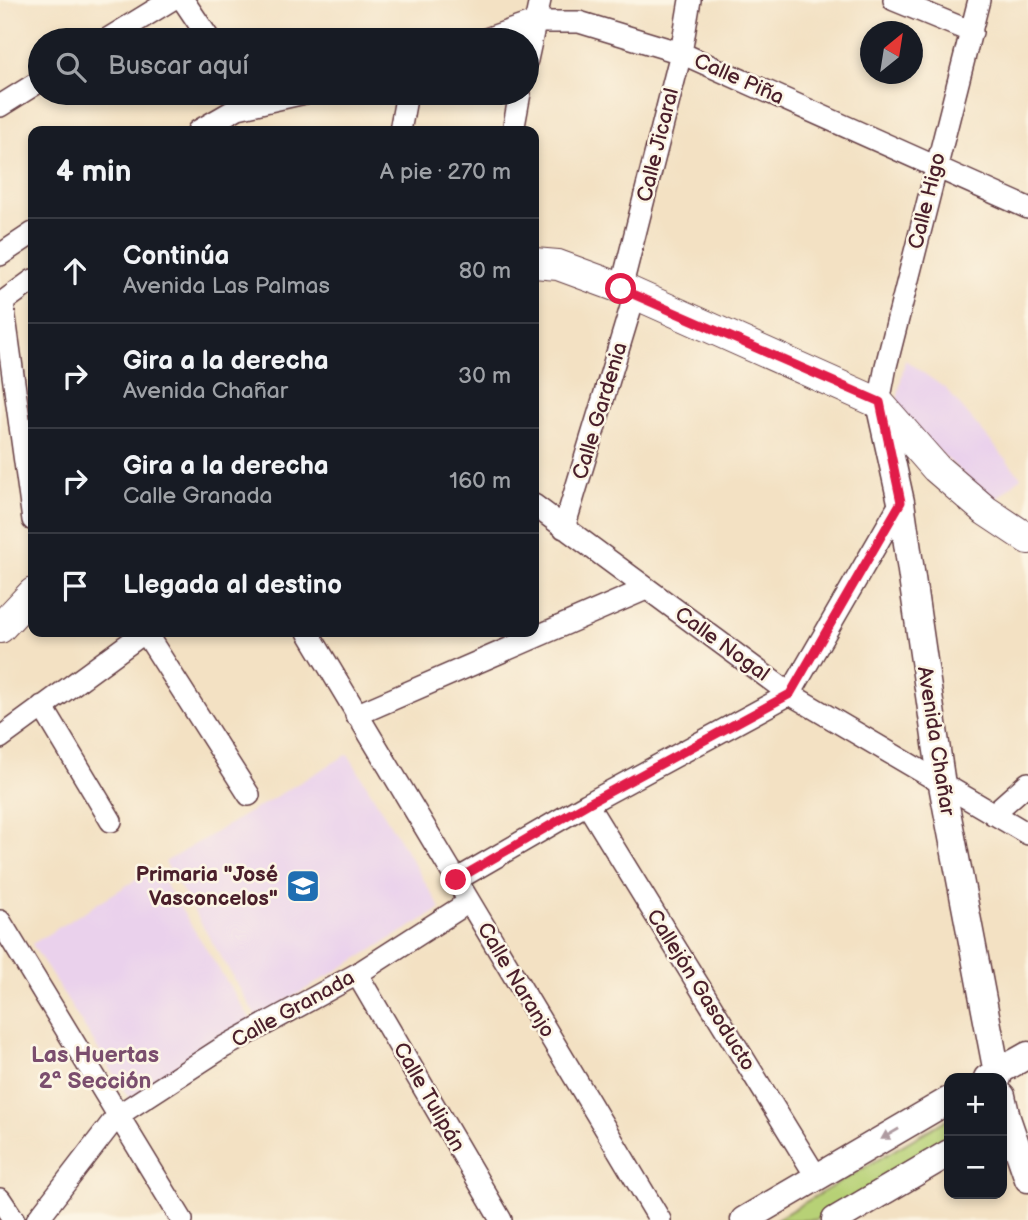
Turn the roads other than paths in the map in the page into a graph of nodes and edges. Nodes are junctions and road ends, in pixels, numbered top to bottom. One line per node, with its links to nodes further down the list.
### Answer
1 (171, 0): 8 (street)
2 (183, 0): 9 (street)
3 (540, 0): 7 (street)
4 (690, 0): 13 (street, Calle Jicaral)
5 (894, 0): 12 (street)
6 (979, 0): 12 (street, Calle Higo)
7 (534, 22): 10 (street, Calle Piña); 11 (street); 13 (street, Calle Piña)
8 (126, 28)
9 (203, 28)
10 (517, 28)
11 (533, 28)
12 (972, 32): 26 (street, Calle Higo)
13 (681, 53): 26 (street, Calle Piña); 32 (street, Calle Jicaral)
14 (28, 88): 20 (street)
15 (242, 105): 21 (street)
16 (243, 105): 22 (street)
17 (246, 105): 23 (street)
18 (405, 105): 24 (street)
19 (518, 105): 25 (street)
20 (0, 106)
21 (206, 126)
22 (218, 126)
23 (238, 126)
24 (401, 126)
25 (514, 126)
26 (935, 166): 27 (street, Calle Piña); 34 (street, Calle Higo)
27 (1028, 208)
28 (28, 236): 29 (street)
29 (0, 255)
30 (539, 263): 32 (main road)
31 (28, 284): 33 (street)
32 (628, 292): 34 (main road); 38 (street, Calle Gardenia)
33 (2, 304): 35 (street)
34 (880, 402): 36 (street, Avenida Chañar); 39 (main road)
35 (28, 485)
36 (901, 502): 48 (street); 53 (street, Avenida Chañar)
37 (539, 513): 38 (street, Calle Nogal)
38 (564, 528): 40 (street, Calle Nogal)
39 (1028, 539)
40 (646, 589): 43 (street); 48 (street, Calle Nogal)
41 (28, 598): 42 (main road)
42 (0, 628)
43 (539, 635)
44 (138, 637): 49 (street)
45 (148, 637): 54 (street)
46 (311, 637): 50 (street, Calle Naranjo)
47 (536, 637): 50 (street)
48 (790, 694): 53 (street, Calle Nogal); 55 (street)
49 (42, 706): 51 (street); 57 (street)
50 (356, 715): 59 (street, Calle Naranjo)
51 (0, 737)
52 (1028, 783): 56 (street)
53 (942, 785): 56 (street, Calle Nogal); 64 (street, Avenida Chañar)
54 (249, 795)
55 (587, 804): 59 (street); 70 (street, Callejón Gasoducto)
56 (993, 814): 58 (street, Calle Nogal)
57 (111, 821)
58 (1028, 834)
59 (456, 880): 60 (street, Calle Naranjo)
60 (469, 902): 62 (street, Calle Granada); 77 (street, Calle Naranjo)
61 (0, 921): 68 (street)
62 (357, 974): 68 (street, Calle Granada); 76 (street, Calle Tulipán)
63 (1028, 1055): 65 (street)
64 (998, 1073)
65 (1007, 1089)
66 (944, 1103): 70 (street, one-way to 70)
67 (1007, 1109): 71 (street, Avenida Chañar)
68 (117, 1116): 74 (street, Calle Granada); 75 (street)
69 (944, 1156): 79 (street)
70 (816, 1176): 78 (street)
71 (1028, 1179)
72 (0, 1199): 73 (street)
73 (14, 1220)
74 (37, 1220)
75 (182, 1220)
76 (501, 1220)
77 (660, 1220)
78 (744, 1220)
79 (835, 1220)

